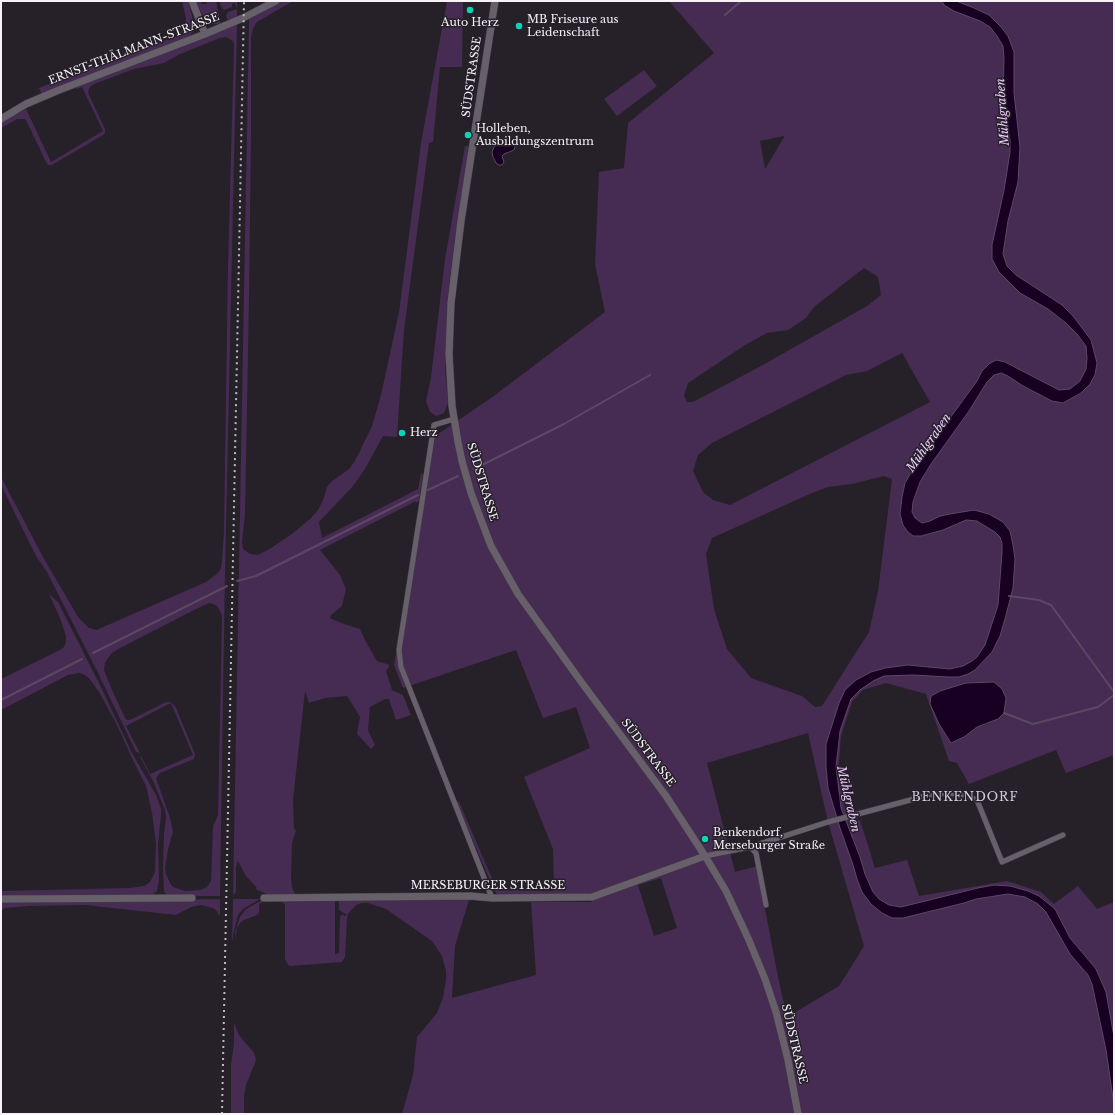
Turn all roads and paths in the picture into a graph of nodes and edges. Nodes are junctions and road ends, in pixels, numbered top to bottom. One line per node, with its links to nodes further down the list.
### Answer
1 (192, 1): 4 (main road)
2 (276, 1): 4 (main road, ERNST-THÄLMANN-STRASSE)
3 (495, 1): 6 (main road, SÜDSTRASSE)
4 (205, 34): 5 (main road, ERNST-THÄLMANN-STRASSE)
5 (1, 119)
6 (454, 419): 9 (main road, SÜDSTRASSE); 12 (street)
7 (1063, 835): 8 (street)
8 (750, 846): 9 (street); 14 (street)
9 (705, 856): 12 (main road, MERSEBURGER STRASSE); 15 (main road, SÜDSTRASSE)
10 (192, 898): 13 (main road)
11 (264, 898): 12 (main road, MERSEBURGER STRASSE)
12 (492, 898)
13 (1, 899)
14 (766, 905)
15 (798, 1114)

